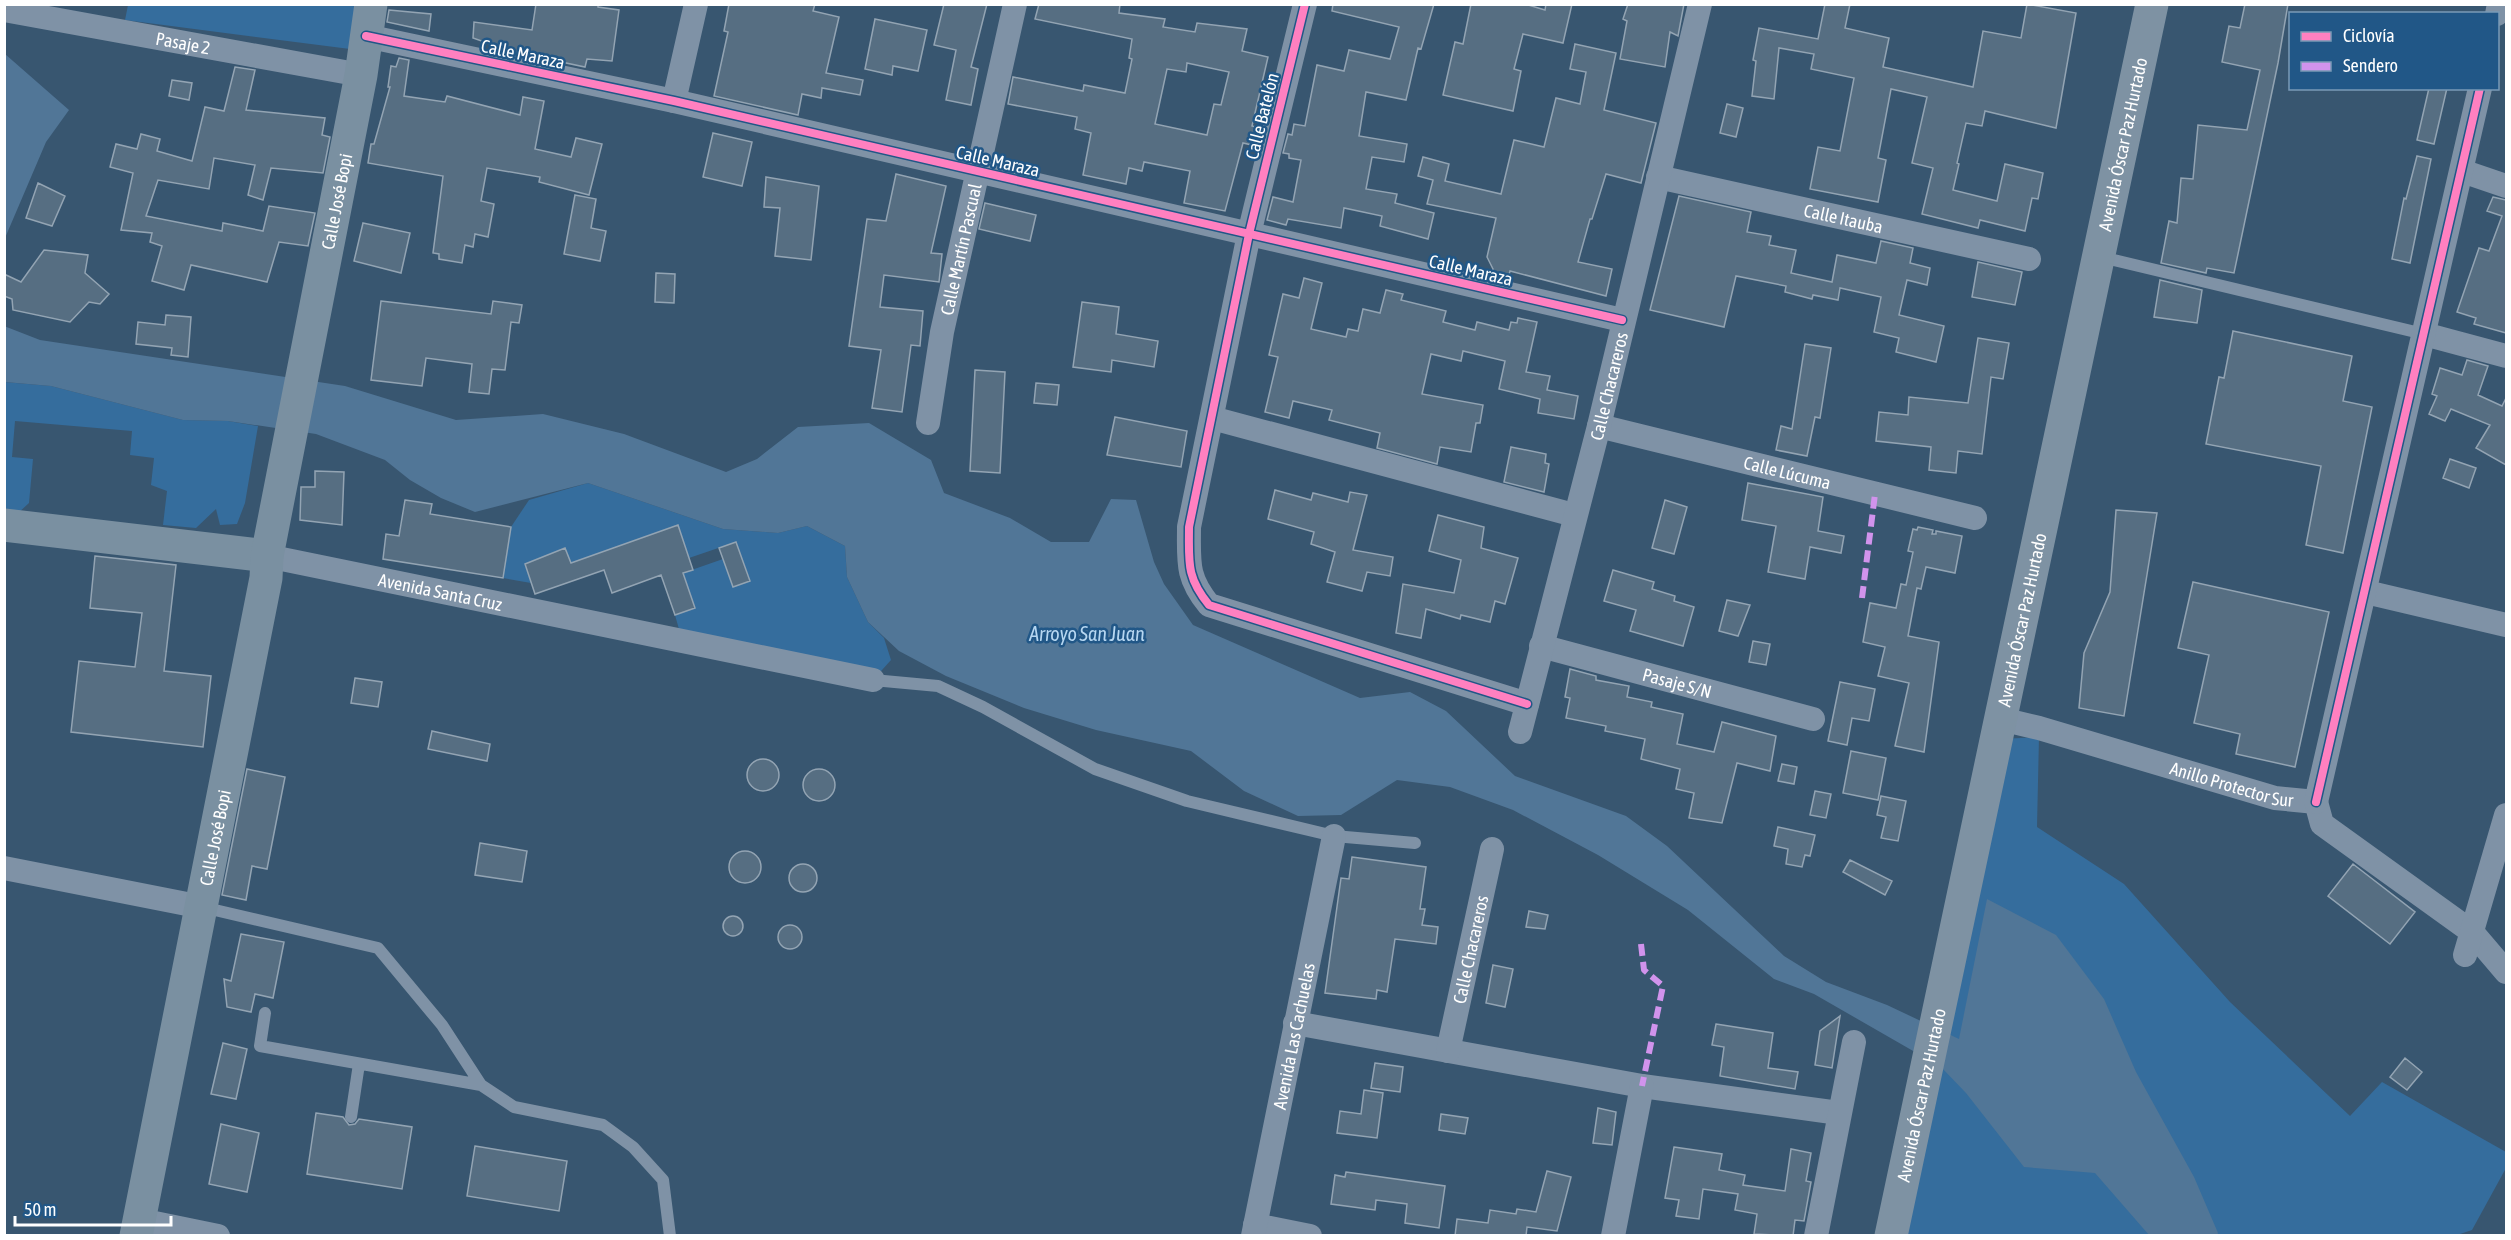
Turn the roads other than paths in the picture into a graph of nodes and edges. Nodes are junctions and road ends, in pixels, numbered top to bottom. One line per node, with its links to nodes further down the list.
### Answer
1 (696, 4): 10 (street)
2 (1015, 4): 12 (street, Calle Martín Pascual)
3 (1305, 4): 15 (street, Calle Batelón)
4 (1700, 4): 13 (street, Calle Chacareros)
5 (2152, 4): 16 (main road, Avenida Óscar Paz Hurtado)
6 (4, 10): 8 (street, Pasaje 2)
7 (368, 20): 8 (main road, Calle José Bopi); 10 (street, Calle Maraza)
8 (361, 75): 27 (main road, Calle José Bopi)
9 (2480, 90): 11 (street)
10 (674, 101): 12 (street, Calle Maraza)
11 (2462, 171): 14 (street); 19 (street)
12 (978, 172): 15 (street, Calle Maraza); 22 (street, Calle Martín Pascual)
13 (1658, 177): 17 (street, Calle Itauba); 18 (street, Calle Chacareros)
14 (2506, 186)
15 (1249, 234): 18 (street, Calle Maraza); 21 (street, Calle Batelón)
16 (2097, 256): 19 (lane); 33 (main road, Avenida Óscar Paz Hurtado)
17 (2029, 259)
18 (1622, 320): 23 (street, Calle Chacareros)
19 (2424, 334): 20 (street); 28 (street)
20 (2506, 356)
21 (1212, 418): 24 (street); 32 (street, Calle Batelón)
22 (927, 423)
23 (1599, 426): 24 (street, Calle Chacareros); 25 (street, Calle Lúcuma)
24 (1574, 515): 30 (street, Calle Chacareros)
25 (1975, 518)
26 (4, 525): 27 (main road, Avenida Santa Cruz)
27 (267, 556): 31 (street, Avenida Santa Cruz); 42 (main road, Calle José Bopi)
28 (2366, 592): 29 (street); 36 (street)
29 (2506, 625)
30 (1541, 646): 32 (street, Calle Chacareros); 34 (street, Pasaje S/N)
31 (873, 680): 38 (lane)
32 (1527, 704): 35 (street, Calle Chacareros)
33 (2001, 719): 36 (street, Anillo Protector Sur); 61 (main road, Avenida Óscar Paz Hurtado)
34 (1813, 720)
35 (1520, 732)
36 (2316, 802): 43 (street, Anillo Protector Sur)
37 (2506, 815): 43 (street)
38 (1334, 836): 39 (lane); 46 (street, Avenida Las Cachuelas)
39 (1415, 843)
40 (1492, 849): 48 (street, Calle Chacareros)
41 (4, 868): 42 (street)
42 (202, 907): 50 (lane); 54 (main road, Calle José Bopi)
43 (2469, 944): 44 (street, Anillo Protector Sur)
44 (2506, 972)
45 (265, 1013): 49 (lane)
46 (1295, 1023): 48 (street); 55 (street, Avenida Las Cachuelas)
47 (1854, 1042): 52 (street)
48 (1448, 1050): 51 (street)
49 (359, 1064): 50 (lane); 53 (lane)
50 (481, 1085): 57 (lane)
51 (1642, 1086): 52 (street); 59 (street)
52 (1839, 1113): 60 (street)
53 (351, 1117)
54 (138, 1228): 56 (street)
55 (1254, 1230): 58 (street)
56 (219, 1236)
57 (670, 1236)
58 (1310, 1236)
59 (1612, 1236)
60 (1816, 1236)
61 (1891, 1236)

